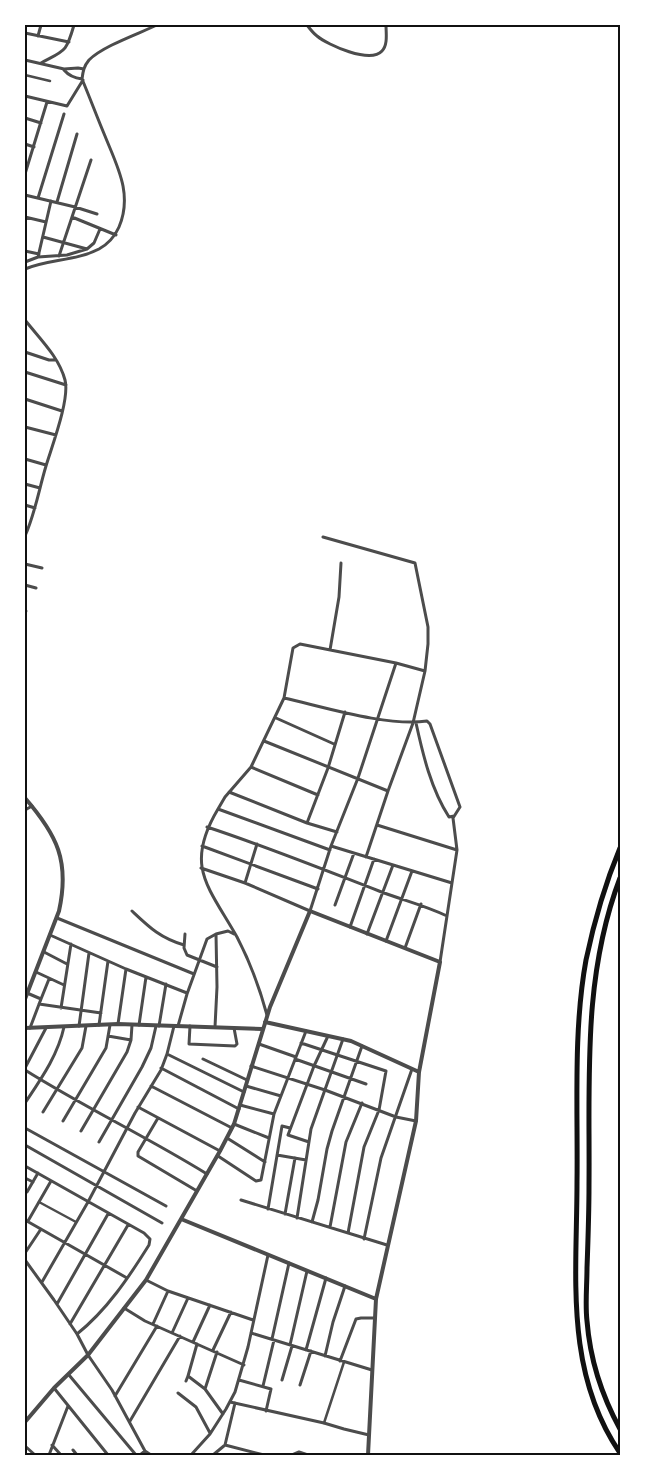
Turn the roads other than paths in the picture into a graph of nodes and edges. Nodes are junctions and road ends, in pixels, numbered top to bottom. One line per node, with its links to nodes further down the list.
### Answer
1 (41, 25): 7 (street)
2 (74, 25): 8 (street)
3 (157, 25): 12 (street)
4 (307, 25): 5 (street)
5 (386, 25)
6 (25, 33): 7 (street)
7 (38, 36): 8 (street)
8 (69, 42): 10 (street)
9 (25, 60): 10 (street)
10 (40, 64): 11 (street)
11 (64, 69): 12 (street); 14 (street)
12 (83, 71): 14 (street)
13 (25, 75): 15 (street)
14 (82, 79): 17 (street); 38 (street)
15 (50, 81)
16 (25, 96): 17 (street)
17 (47, 102): 20 (street)
18 (64, 114): 28 (street)
19 (25, 118): 20 (street)
20 (41, 123): 23 (street)
21 (77, 134): 30 (street)
22 (25, 144): 23 (street)
23 (34, 147): 25 (street)
24 (91, 160): 31 (street)
25 (27, 161): 26 (street)
26 (25, 174)
27 (25, 195): 28 (street)
28 (38, 198): 29 (street)
29 (50, 201): 30 (street); 35 (street)
30 (58, 202): 31 (street)
31 (75, 207): 32 (street); 34 (street)
32 (96, 214)
33 (26, 217): 35 (street); 36 (street)
34 (72, 217): 37 (street); 40 (street)
35 (46, 222): 39 (street)
36 (25, 223)
37 (100, 229): 38 (street); 41 (street)
38 (116, 234): 46 (street)
39 (42, 237): 40 (street); 43 (street)
40 (63, 242): 41 (street); 44 (street)
41 (87, 249): 44 (street)
42 (25, 251): 43 (street)
43 (38, 256): 44 (street); 45 (street)
44 (59, 256)
45 (25, 262)
46 (25, 269)
47 (25, 320): 49 (street)
48 (25, 352): 49 (street)
49 (56, 360): 51 (street)
50 (25, 372): 51 (street)
51 (66, 385): 53 (street)
52 (25, 399): 53 (street)
53 (62, 411): 55 (street)
54 (25, 427): 55 (street)
55 (56, 435): 57 (street)
56 (25, 459): 57 (street)
57 (46, 465): 59 (street)
58 (25, 484): 59 (street)
59 (40, 488): 61 (street)
60 (25, 506): 61 (street)
61 (35, 508): 62 (street)
62 (26, 531): 63 (street)
63 (25, 536)
64 (323, 537): 72 (street)
65 (341, 563): 70 (street)
66 (25, 564): 67 (street)
67 (42, 568)
68 (25, 585): 69 (street)
69 (36, 588)
70 (330, 650): 71 (street); 73 (street)
71 (396, 663): 72 (street); 76 (street)
72 (425, 671): 77 (street)
73 (284, 698): 74 (street); 75 (street)
74 (345, 711): 76 (street); 79 (street)
75 (275, 718): 78 (street); 79 (street)
76 (378, 718): 77 (street); 82 (street)
77 (415, 723): 83 (street); 90 (street); 90 (street)
78 (264, 741): 80 (street); 81 (street)
79 (334, 744): 81 (street)
80 (251, 767): 84 (street); 85 (street)
81 (328, 768): 82 (street); 85 (street)
82 (358, 778): 83 (street); 94 (street)
83 (388, 791): 92 (street)
84 (229, 792): 88 (street); 91 (street)
85 (318, 795): 91 (street)
86 (25, 798): 87 (street)
87 (32, 806): 89 (street); 121 (street)
88 (218, 809): 93 (street); 97 (street)
89 (25, 810)
90 (455, 816): 99 (street)
91 (307, 823): 94 (street)
92 (377, 825): 99 (street); 101 (street)
93 (207, 827): 95 (street); 96 (street)
94 (337, 832): 97 (street)
95 (257, 844): 103 (street); 106 (street)
96 (202, 846): 103 (street); 105 (street)
97 (331, 848): 100 (street); 106 (street)
98 (620, 848): 331 (highway)
99 (457, 850): 111 (street)
100 (354, 853): 101 (street); 108 (street)
101 (366, 857): 102 (street)
102 (374, 859): 104 (street); 112 (street)
103 (251, 863): 110 (street); 113 (street)
104 (393, 865): 107 (street); 114 (street)
105 (201, 868): 110 (street); 127 (street)
106 (324, 869): 108 (street); 113 (street)
107 (412, 871): 111 (street); 115 (street)
108 (346, 877): 112 (street); 117 (street)
109 (620, 878): 323 (highway)
110 (245, 883): 119 (street)
111 (452, 883): 120 (street)
112 (364, 885): 114 (street); 122 (street)
113 (318, 889): 119 (street)
114 (382, 892): 115 (street); 125 (street)
115 (402, 899): 116 (street); 128 (street)
116 (421, 904): 120 (street); 131 (street)
117 (335, 905)
118 (132, 911): 130 (street)
119 (310, 911): 122 (street); 154 (street)
120 (447, 916): 136 (street)
121 (57, 918): 126 (street); 141 (street)
122 (350, 927): 125 (street)
123 (185, 934): 130 (street)
124 (216, 934): 127 (street); 135 (street); 138 (street)
125 (367, 934): 128 (street)
126 (50, 935): 129 (street); 132 (street)
127 (238, 939): 154 (street)
128 (386, 941): 131 (street)
129 (71, 944): 133 (street); 137 (street)
130 (184, 945): 135 (street)
131 (404, 949): 136 (street)
132 (44, 952): 137 (street); 140 (street)
133 (89, 953): 134 (street); 152 (street)
134 (108, 961): 139 (street); 153 (street)
135 (200, 961): 138 (street); 141 (street)
136 (440, 962): 192 (street)
137 (67, 964): 145 (street)
138 (216, 967): 167 (street)
139 (126, 969): 142 (street); 156 (street)
140 (36, 972): 143 (street); 146 (street)
141 (194, 974): 147 (street)
142 (146, 977): 144 (street); 157 (street)
143 (49, 979): 145 (street); 149 (street)
144 (166, 984): 147 (street); 163 (street)
145 (64, 985): 151 (street)
146 (27, 993): 148 (street); 149 (street)
147 (187, 993): 164 (street)
148 (25, 999)
149 (41, 999): 150 (street)
150 (39, 1004): 151 (street); 168 (street)
151 (61, 1008): 152 (street)
152 (81, 1010): 153 (street); 161 (street)
153 (101, 1013): 158 (street)
154 (267, 1016): 155 (street)
155 (265, 1022): 171 (street); 172 (street)
156 (118, 1024): 159 (street); 160 (street)
157 (139, 1024): 160 (street); 163 (street)
158 (99, 1025): 159 (street); 162 (street)
159 (110, 1025): 174 (street)
160 (132, 1025): 176 (street)
161 (79, 1026): 162 (street); 166 (street)
162 (86, 1026): 201 (street)
163 (158, 1026): 164 (street); 218 (street)
164 (176, 1026): 165 (street); 181 (street)
165 (190, 1026): 167 (street); 170 (street)
166 (64, 1027): 169 (street); 195 (street)
167 (215, 1027): 170 (street)
168 (28, 1028): 169 (street)
169 (46, 1028): 189 (street)
170 (234, 1028): 171 (street)
171 (262, 1029): 177 (street)
172 (306, 1030): 173 (street); 178 (street)
173 (328, 1035): 175 (street); 180 (street)
174 (108, 1036): 176 (street); 206 (street)
175 (343, 1039): 179 (street); 182 (street)
176 (131, 1040): 211 (street)
177 (258, 1043): 183 (street); 186 (street)
178 (301, 1043): 180 (street); 183 (street)
179 (362, 1046): 185 (street); 190 (street)
180 (321, 1050): 182 (street); 187 (street)
181 (167, 1054): 188 (street); 203 (street)
182 (337, 1055): 185 (street); 191 (street)
183 (295, 1058): 187 (street); 193 (street)
184 (203, 1059): 196 (street)
185 (356, 1061): 194 (street); 212 (street)
186 (251, 1066): 193 (street); 196 (street)
187 (314, 1066): 191 (street); 197 (street)
188 (162, 1068): 199 (street); 210 (street)
189 (25, 1069): 195 (street)
190 (412, 1069): 192 (street); 215 (street)
191 (331, 1072): 194 (street); 202 (street)
192 (419, 1072): 219 (street)
193 (288, 1077): 197 (street); 204 (street)
194 (350, 1078): 198 (street); 205 (street)
195 (40, 1080): 201 (street); 207 (street)
196 (247, 1080): 200 (street)
197 (307, 1084): 202 (street); 223 (street)
198 (366, 1084)
199 (151, 1086): 209 (street); 220 (street)
200 (246, 1086): 203 (street); 204 (street)
201 (58, 1090): 206 (street); 213 (street)
202 (325, 1090): 205 (street); 229 (street)
203 (244, 1092): 210 (street)
204 (281, 1096): 214 (street)
205 (345, 1097): 208 (street); 257 (street)
206 (76, 1100): 211 (street); 217 (street)
207 (25, 1103)
208 (362, 1103): 212 (street); 260 (street)
209 (138, 1107): 216 (street); 222 (street)
210 (240, 1107): 214 (street); 220 (street)
211 (93, 1110): 218 (street); 224 (street)
212 (379, 1110): 215 (street); 262 (street)
213 (44, 1112)
214 (274, 1114): 227 (street)
215 (396, 1117): 219 (street); 263 (street)
216 (158, 1118): 225 (street); 231 (street)
217 (63, 1121)
218 (111, 1121): 222 (street); 228 (street)
219 (416, 1121): 265 (street)
220 (233, 1126): 226 (street); 227 (street)
221 (25, 1128): 237 (street)
222 (126, 1128): 225 (street); 237 (street)
223 (290, 1128): 229 (street); 232 (street)
224 (81, 1131)
225 (146, 1138): 239 (street); 244 (street)
226 (227, 1138): 231 (street); 235 (street)
227 (269, 1138): 235 (street)
228 (99, 1142)
229 (309, 1142): 234 (street)
230 (25, 1145): 243 (street)
231 (219, 1153): 235 (street); 239 (street)
232 (277, 1155): 233 (street); 250 (street)
233 (295, 1158): 234 (street); 252 (street)
234 (306, 1160): 253 (street)
235 (264, 1162)
236 (25, 1166): 238 (street)
237 (103, 1172): 243 (street); 249 (street)
238 (38, 1173): 241 (street); 242 (street)
239 (207, 1174): 244 (street)
240 (25, 1178): 242 (street)
241 (51, 1181): 247 (street); 248 (street)
242 (33, 1182): 245 (street)
243 (96, 1187): 248 (street); 258 (street)
244 (197, 1191): 254 (street)
245 (27, 1192)
246 (241, 1200): 250 (street)
247 (39, 1202): 255 (street); 256 (street)
248 (88, 1202): 251 (street); 256 (street)
249 (166, 1206)
250 (268, 1209): 252 (street)
251 (108, 1214): 259 (street); 267 (street)
252 (285, 1214): 253 (street)
253 (297, 1218): 257 (street)
254 (181, 1219): 268 (street); 275 (street)
255 (26, 1221): 261 (street)
256 (76, 1222): 264 (street)
257 (312, 1222): 260 (street)
258 (162, 1223)
259 (128, 1225): 271 (street); 273 (street)
260 (330, 1227): 262 (street)
261 (41, 1229): 264 (street); 266 (street)
262 (348, 1233): 263 (street)
263 (364, 1239): 265 (street)
264 (65, 1243): 267 (street); 276 (street)
265 (387, 1245): 280 (street)
266 (25, 1253)
267 (85, 1254): 271 (street); 281 (street)
268 (268, 1255): 270 (street); 286 (street)
269 (25, 1260): 276 (street)
270 (289, 1264): 272 (street); 293 (street)
271 (105, 1266): 273 (street); 287 (street)
272 (307, 1271): 274 (street); 295 (street)
273 (127, 1278): 291 (street)
274 (326, 1278): 277 (street); 296 (street)
275 (146, 1280): 278 (street); 283 (street)
276 (42, 1282): 281 (street)
277 (345, 1286): 280 (street); 300 (street)
278 (168, 1291): 279 (street); 288 (street)
279 (188, 1298): 282 (street); 289 (street)
280 (376, 1299): 285 (street)
281 (57, 1304): 287 (street)
282 (210, 1305): 284 (street); 294 (street)
283 (124, 1308): 288 (street); 299 (street)
284 (231, 1312): 286 (street); 297 (street)
285 (374, 1318): 301 (street); 303 (street)
286 (253, 1320): 290 (street)
287 (70, 1324): 291 (street)
288 (155, 1325): 289 (street); 314 (street)
289 (172, 1333): 292 (street)
290 (251, 1333): 293 (street); 302 (street)
291 (77, 1334): 299 (street)
292 (180, 1336): 294 (street); 321 (street)
293 (273, 1340): 295 (street); 310 (street)
294 (195, 1343): 297 (street); 305 (street)
295 (291, 1346): 296 (street); 307 (street)
296 (306, 1350): 298 (street)
297 (215, 1351): 302 (street); 312 (street)
298 (311, 1351): 300 (street); 309 (street)
299 (88, 1355): 304 (street); 314 (street)
300 (325, 1356): 301 (street)
301 (342, 1361): 303 (street); 322 (street)
302 (244, 1365): 306 (street)
303 (372, 1370): 325 (street)
304 (69, 1375): 311 (street); 337 (street)
305 (188, 1376): 308 (street); 312 (street)
306 (239, 1380): 310 (street); 315 (street)
307 (282, 1380)
308 (186, 1381)
309 (300, 1385)
310 (263, 1386): 318 (street)
311 (54, 1388): 317 (street); 320 (street)
312 (205, 1389): 319 (street)
313 (178, 1393): 324 (street)
314 (115, 1396): 321 (street)
315 (230, 1402): 316 (street); 319 (street)
316 (235, 1403): 318 (street); 327 (street)
317 (68, 1406): 326 (street); 336 (street)
318 (266, 1411): 322 (street)
319 (223, 1414): 324 (street)
320 (25, 1422)
321 (130, 1422): 330 (street)
322 (324, 1422): 325 (street)
323 (620, 1429)
324 (210, 1434): 340 (street)
325 (369, 1434): 345 (street)
326 (52, 1445): 333 (street); 334 (street)
327 (224, 1445): 341 (street); 342 (street)
328 (25, 1446): 332 (street)
329 (72, 1450): 335 (street)
330 (145, 1450): 338 (street); 339 (street)
331 (620, 1453)
332 (35, 1455)
333 (49, 1455)
334 (61, 1455)
335 (77, 1455)
336 (108, 1455)
337 (136, 1455)
338 (140, 1455)
339 (151, 1455)
340 (191, 1455)
341 (213, 1455)
342 (264, 1455)
343 (292, 1455): 344 (street)
344 (308, 1455)
345 (368, 1455)

